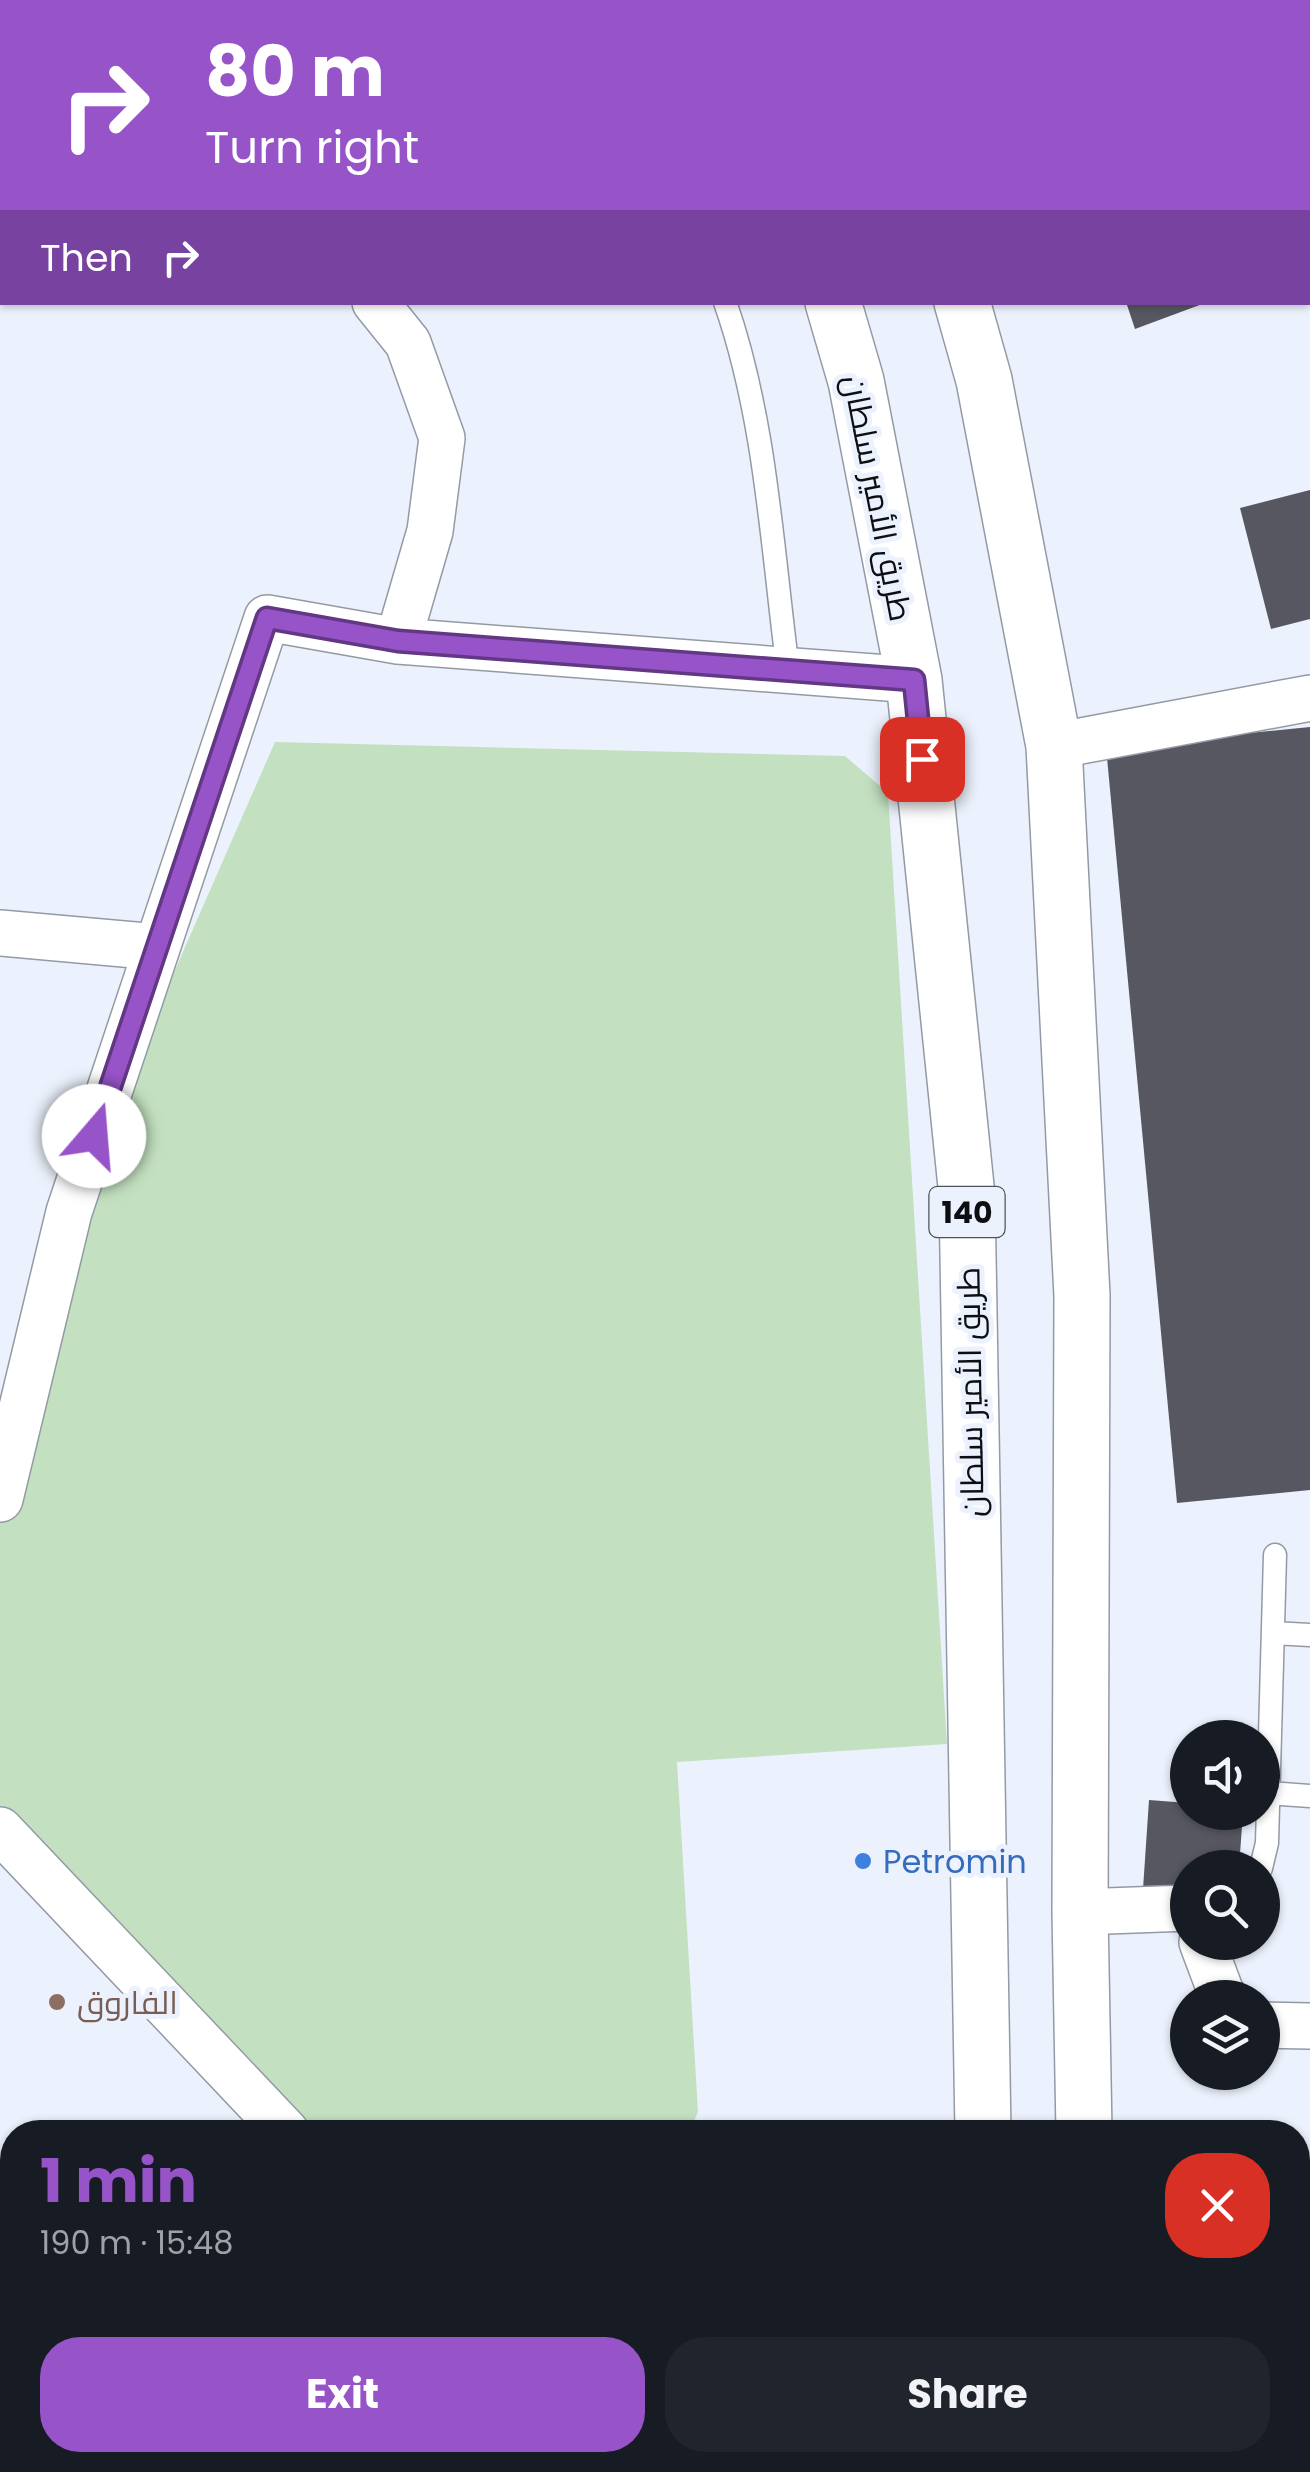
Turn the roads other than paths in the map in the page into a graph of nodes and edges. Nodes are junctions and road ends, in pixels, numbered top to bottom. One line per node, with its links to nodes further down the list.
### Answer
1 (376, 305): 5 (street)
2 (726, 305): 6 (lane)
3 (834, 305): 7 (highway, طريق الأمير سلطان / 140)
4 (963, 305): 9 (highway)
5 (398, 641): 6 (street); 11 (street)
6 (788, 670): 7 (street)
7 (914, 680): 25 (highway, طريق الأمير سلطان / 140)
8 (1310, 698): 9 (street)
9 (1054, 746): 21 (highway)
10 (0, 933): 11 (street)
11 (157, 947): 12 (street)
12 (0, 1498)
13 (1276, 1555): 14 (lane)
14 (1273, 1633): 15 (lane); 16 (lane)
15 (1310, 1635)
16 (1270, 1720)
17 (1280, 1794): 18 (lane)
18 (1310, 1796)
19 (0, 1830): 24 (street)
20 (1170, 1909): 21 (street)
21 (1080, 1912): 26 (highway)
22 (1280, 2025): 23 (street)
23 (1310, 2026)
24 (275, 2120)
25 (983, 2120)
26 (1084, 2120)

